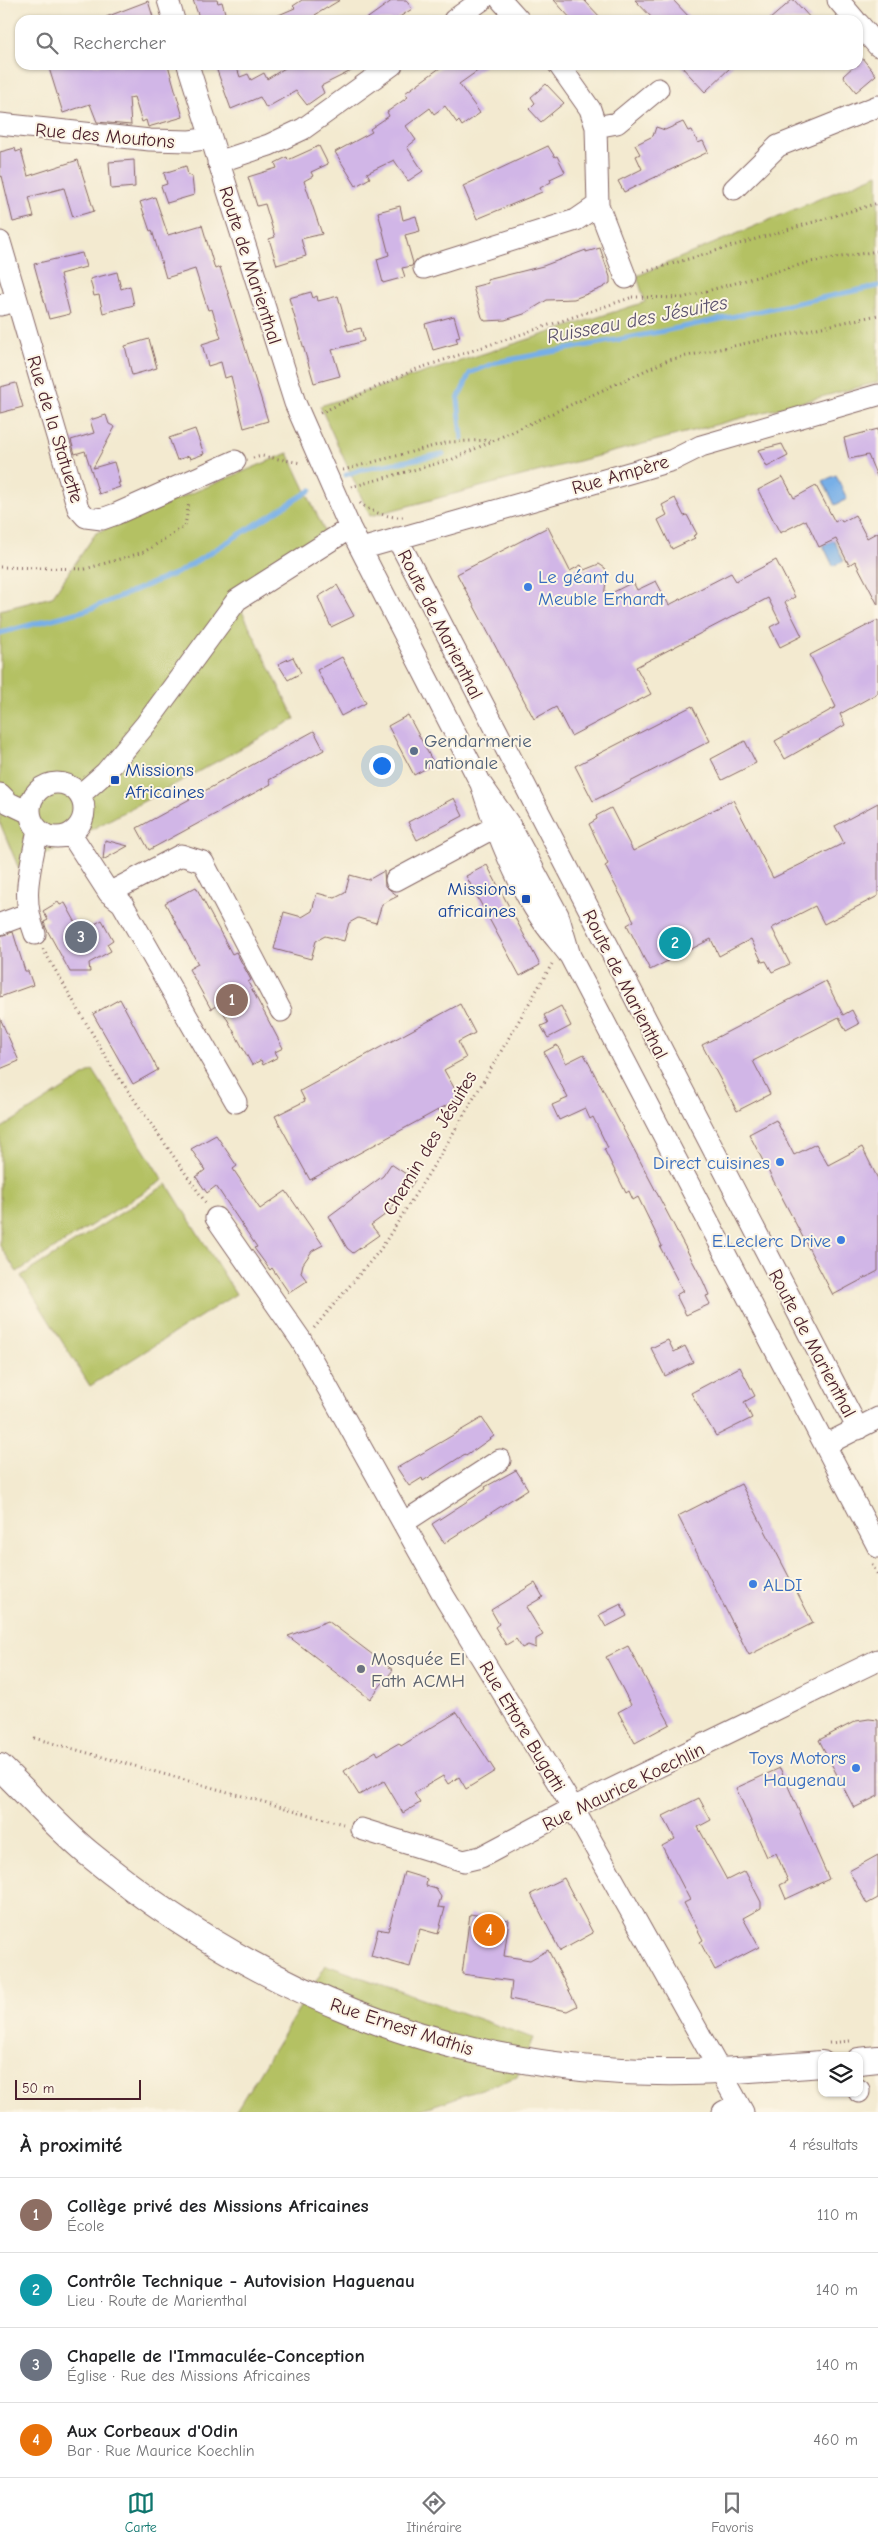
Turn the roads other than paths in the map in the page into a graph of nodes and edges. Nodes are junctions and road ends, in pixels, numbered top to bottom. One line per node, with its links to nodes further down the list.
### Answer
1 (168, 0): 5 (street)
2 (482, 0): 6 (street)
3 (501, 0): 7 (street)
4 (838, 0): 8 (street)
5 (172, 15)
6 (461, 15)
7 (514, 15)
8 (851, 15)
9 (863, 29): 10 (street)
10 (878, 46)
11 (190, 70): 18 (street, Route de Marienthal)
12 (385, 70): 19 (street)
13 (563, 70): 17 (street)
14 (658, 89): 17 (street)
15 (878, 106): 20 (street)
16 (0, 124): 18 (street, Rue des Moutons)
17 (596, 127): 21 (street)
18 (211, 138): 19 (street, Route de Marienthal)
19 (218, 162): 28 (street, Route de Marienthal)
20 (734, 189)
21 (598, 205): 23 (street); 24 (street)
22 (0, 242): 25 (street, Rue de la Statuette)
23 (424, 268)
24 (629, 287)
25 (9, 303): 27 (street, Rue de la Statuette)
26 (878, 395): 29 (street, Rue Ampère)
27 (235, 461)
28 (350, 528): 30 (street, Route de Marienthal); 32 (street)
29 (397, 538): 30 (street, Rue Ampère); 43 (street, Route de Marienthal)
30 (361, 549): 34 (street, Route de Marienthal)
31 (0, 794): 33 (street)
32 (80, 795): 33 (street); 35 (street)
33 (34, 821): 35 (street); 38 (street)
34 (501, 824): 36 (street); 44 (street, Route de Marienthal)
35 (71, 834): 37 (street)
36 (396, 880)
37 (109, 893): 39 (street); 40 (street)
38 (0, 924)
39 (281, 1012)
40 (236, 1102)
41 (216, 1218): 46 (street, Rue Ettore Bugatti)
42 (878, 1418): 43 (street)
43 (858, 1429): 44 (street)
44 (825, 1445): 47 (street, Route de Marienthal)
45 (500, 1460): 46 (street)
46 (403, 1523): 50 (street, Rue Ettore Bugatti)
47 (878, 1547)
48 (878, 1660): 50 (street, Rue Maurice Koechlin)
49 (0, 1767): 55 (main road, Rue Ernest Mathis)
50 (573, 1808): 51 (street, Rue Maurice Koechlin); 55 (street, Rue Ettore Bugatti)
51 (353, 1826)
52 (878, 2059): 53 (main road)
53 (863, 2061)
54 (818, 2064): 55 (main road, Rue Ernest Mathis)
55 (721, 2071): 56 (street, Rue Ettore Bugatti)
56 (735, 2109)

